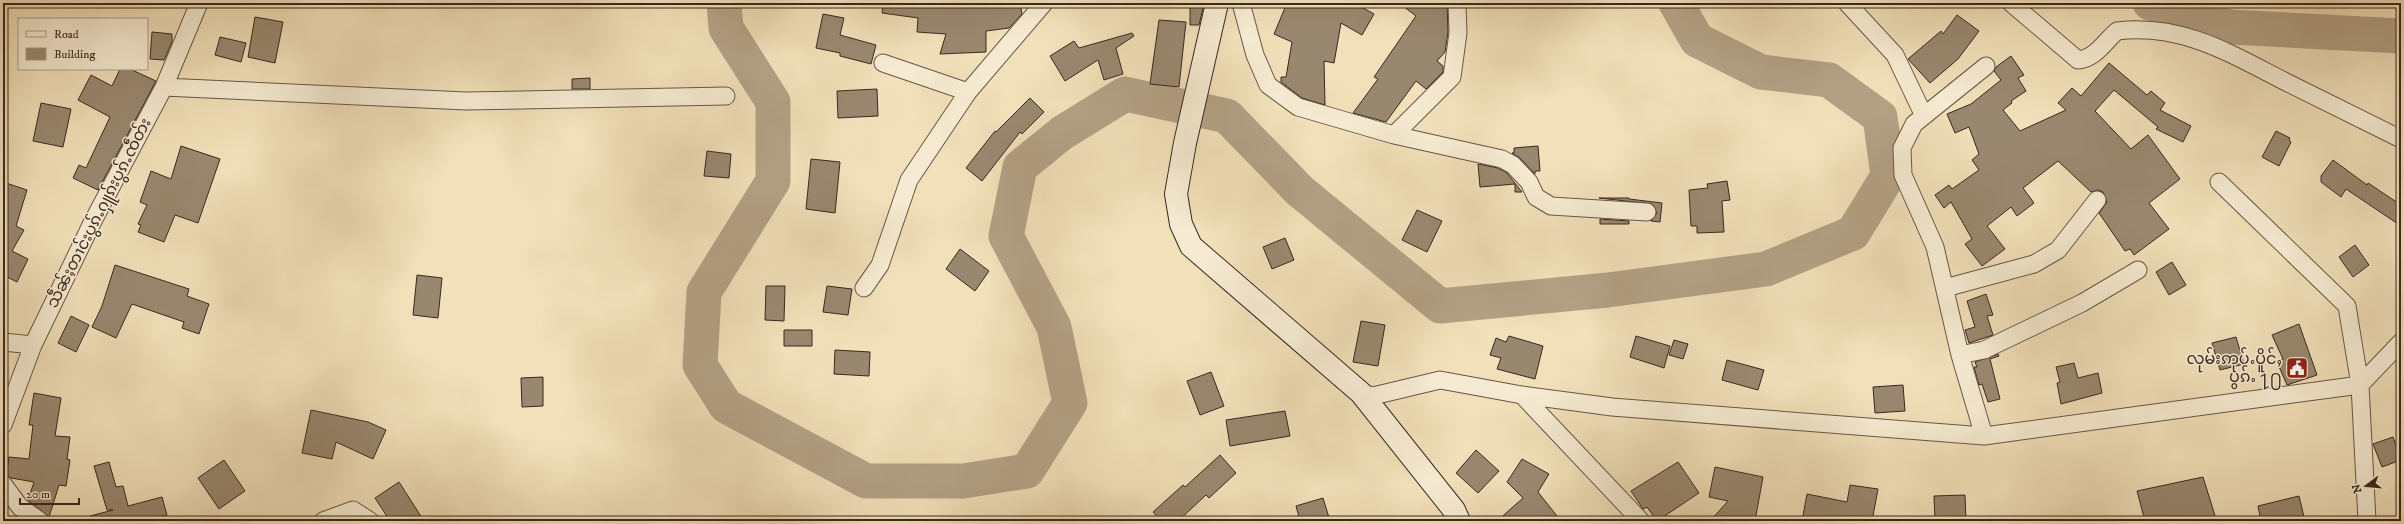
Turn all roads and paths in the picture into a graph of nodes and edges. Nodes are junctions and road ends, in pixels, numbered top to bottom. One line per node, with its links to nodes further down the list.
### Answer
1 (199, 3): 10 (street, သဵၼ်ႈတၢင်းပွၵ်ႉႁူၵ်းပွၵ်ႉၸဵတ်း)
2 (1044, 3): 11 (street)
3 (1218, 3): 27 (main road)
4 (1241, 3): 14 (street)
5 (1457, 3): 14 (street)
6 (1846, 3): 13 (street)
7 (2011, 3): 15 (street)
8 (883, 63): 11 (street)
9 (1986, 66): 13 (street)
10 (164, 87): 12 (street); 24 (street, သဵၼ်ႈတၢင်းပွၵ်ႉႁူၵ်းပွၵ်ႉၸဵတ်း)
11 (968, 92): 20 (street)
12 (726, 96)
13 (1924, 116): 21 (street)
14 (1394, 135): 18 (street)
15 (2401, 139)
16 (2219, 182): 26 (street)
17 (2097, 200): 21 (street)
18 (1647, 212)
19 (2138, 270): 25 (street)
20 (864, 288)
21 (1945, 288): 25 (street)
22 (3, 342): 24 (street)
23 (2401, 342): 26 (street)
24 (33, 345): 29 (street, သဵၼ်ႈတၢင်းပွၵ်ႉႁူၵ်းပွၵ်ႉၸဵတ်း)
25 (1960, 355): 30 (street)
26 (2360, 385): 30 (street); 37 (street)
27 (1361, 394): 28 (street); 35 (main road)
28 (1522, 395): 30 (street); 36 (street)
29 (3, 425)
30 (1984, 436)
31 (3, 484): 32 (street)
32 (40, 521)
33 (323, 521): 34 (street)
34 (370, 521)
35 (1459, 521)
36 (1641, 521)
37 (2367, 521)

